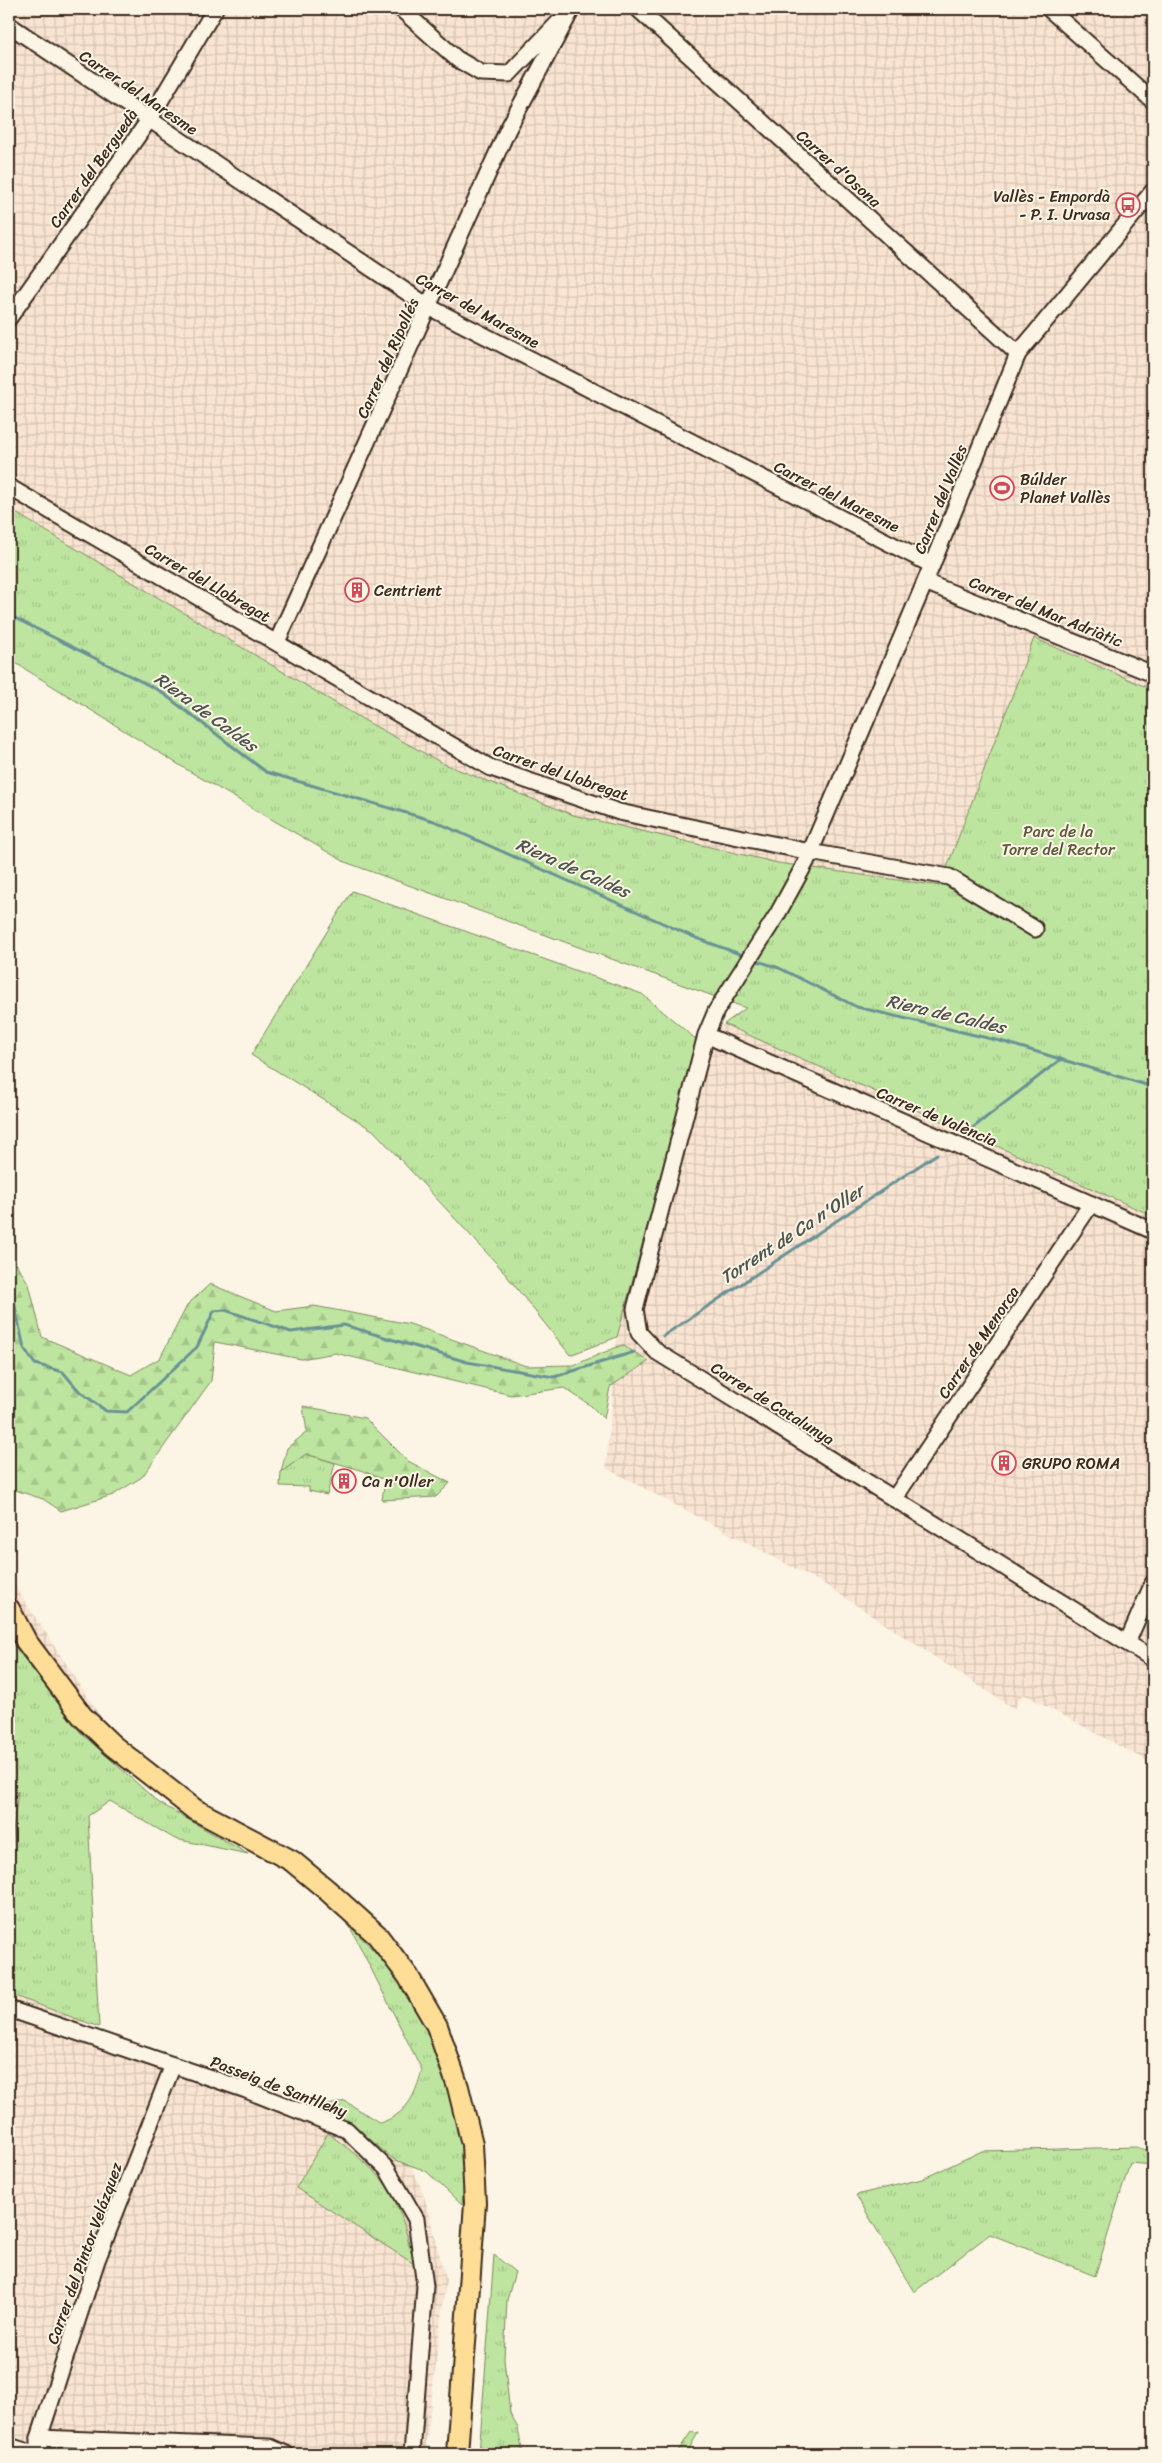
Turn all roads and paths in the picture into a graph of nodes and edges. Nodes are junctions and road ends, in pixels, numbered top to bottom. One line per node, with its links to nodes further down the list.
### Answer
1 (215, 9): 8 (street, Carrer del Berguedà)
2 (401, 9): 3 (street)
3 (572, 9): 10 (street, Carrer del Ripollés)
4 (638, 9): 12 (street, Carrer d'Osona)
5 (1049, 9): 7 (street)
6 (9, 24): 8 (street, Carrer del Maresme)
7 (1153, 101)
8 (149, 120): 10 (street, Carrer del Maresme); 11 (street, Carrer del Berguedà)
9 (1153, 191): 12 (street, Carrer del Vallès)
10 (429, 307): 14 (street, Carrer del Maresme); 16 (street, Carrer del Ripollés)
11 (9, 318)
12 (1018, 354): 14 (street, Carrer del Vallès)
13 (9, 486): 16 (street, Carrer del Llobregat)
14 (932, 565): 15 (street, Carrer del Vallès)
15 (925, 582): 17 (street, Carrer del Mar Adriàtic); 18 (street, Carrer del Vallès)
16 (277, 642): 18 (street, Carrer del Llobregat)
17 (1153, 674)
18 (810, 852): 19 (street, Carrer del Vallès); 20 (street, Carrer del Llobregat)
19 (777, 915): 21 (street, Carrer de Catalunya)
20 (1035, 929)
21 (706, 1035): 22 (street, Carrer de València); 24 (street, Carrer de Catalunya)
22 (1091, 1204): 23 (street, Carrer de València); 24 (street, Carrer de Menorca)
23 (1153, 1231)
24 (894, 1499): 27 (street, Carrer de Catalunya)
25 (1153, 1583): 27 (street)
26 (9, 1609): 36 (main road)
27 (1127, 1644): 28 (street, Carrer de Catalunya)
28 (1153, 1660)
29 (9, 2009): 30 (street, Passeig de Santllehy)
30 (173, 2066): 31 (street, Carrer del Pintor Velázquez); 35 (street, Passeig de Santllehy)
31 (39, 2438): 33 (street, Carrer del Pintor Velázquez); 34 (street)
32 (9, 2446): 33 (street)
33 (37, 2454)
34 (286, 2454)
35 (412, 2454)
36 (456, 2454)

